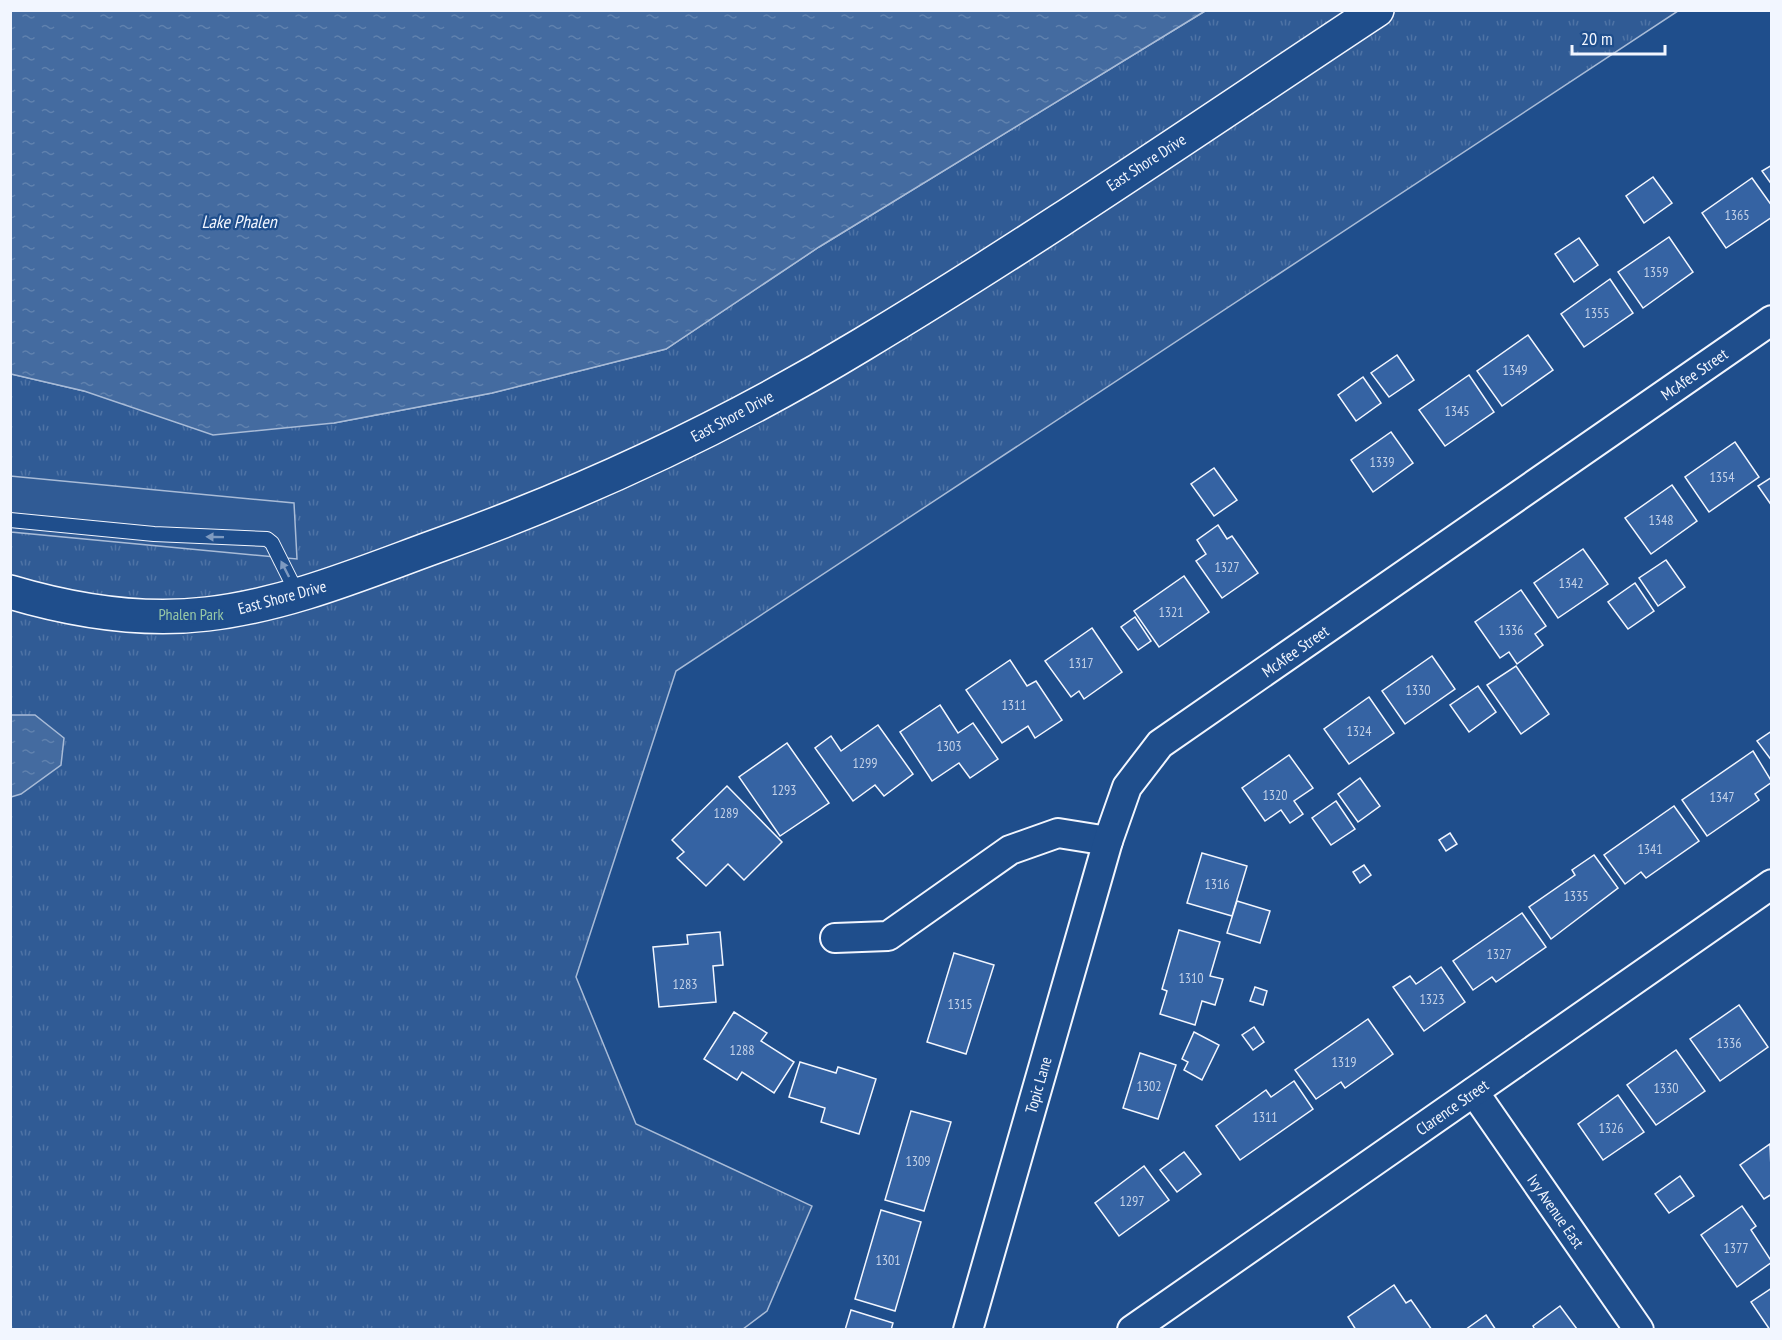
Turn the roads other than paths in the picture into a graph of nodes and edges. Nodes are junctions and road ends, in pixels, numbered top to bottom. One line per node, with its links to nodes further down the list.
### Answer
1 (1377, 10): 5 (street, East Shore Drive)
2 (1772, 320): 6 (street, McAfee Street)
3 (10, 520): 5 (lane, one-way to 3)
4 (10, 592): 5 (street, East Shore Drive)
5 (298, 595)
6 (1108, 841): 8 (street); 10 (street, Topic Lane)
7 (1772, 884): 9 (street, Clarence Street)
8 (835, 938)
9 (1474, 1092): 11 (street, Clarence Street); 12 (street, Ivy Avenue East)
10 (968, 1329)
11 (1132, 1329)
12 (1639, 1329)

